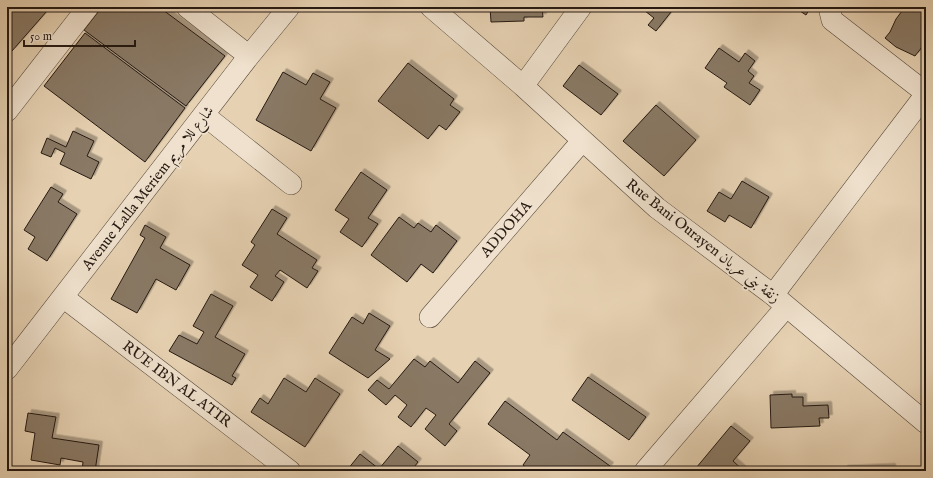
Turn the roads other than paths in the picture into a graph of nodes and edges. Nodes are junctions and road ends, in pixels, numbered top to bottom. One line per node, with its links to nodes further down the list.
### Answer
1 (88, 7): 10 (street)
2 (187, 7): 7 (street)
3 (289, 7): 7 (street, Avenue Lalla Meriem شارع للا مريم)
4 (431, 7): 8 (street, Rue Bani Ourayen زنقة بني عريان)
5 (581, 7): 8 (street)
6 (829, 7): 9 (street)
7 (249, 56): 11 (street, Avenue Lalla Meriem شارع للا مريم)
8 (523, 86): 12 (street, Rue Bani Ourayen زنقة بني عريان)
9 (924, 100): 15 (street)
10 (7, 111)
11 (204, 115): 13 (street); 14 (street, Avenue Lalla Meriem شارع للا مريم)
12 (582, 140): 15 (street, Rue Bani Ourayen زنقة بني عريان); 16 (street, ADDOHA)
13 (291, 184)
14 (63, 297): 17 (street, Avenue Lalla Meriem شارع للا مريم); 19 (street, RUE IBN AL ATIR)
15 (779, 301): 18 (street, Rue Bani Ourayen زنقة بني عريان); 20 (street)
16 (430, 317)
17 (7, 368)
18 (926, 423)
19 (290, 471)
20 (645, 471)

